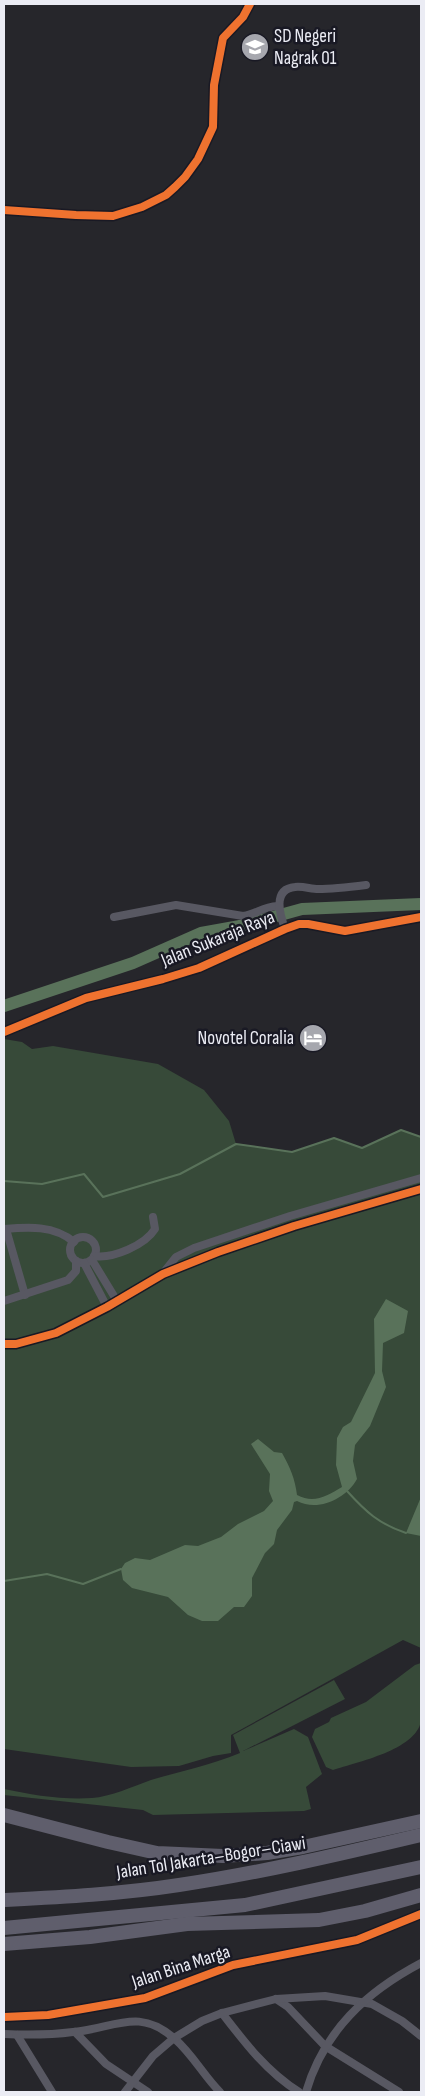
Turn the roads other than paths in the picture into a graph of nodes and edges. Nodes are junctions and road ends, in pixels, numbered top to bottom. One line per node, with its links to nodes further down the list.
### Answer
1 (250, 4): 2 (street)
2 (4, 210)
3 (366, 885): 4 (street)
4 (278, 908): 5 (street); 7 (street)
5 (114, 916)
6 (421, 917): 7 (street, Jalan Sukaraja Raya)
7 (284, 925): 8 (street, Jalan Sukaraja Raya)
8 (7, 1031)
9 (420, 1178): 10 (street); 15 (street)
10 (421, 1189): 15 (street)
11 (153, 1217): 14 (street)
12 (5, 1229): 13 (street); 16 (street)
13 (74, 1242): 14 (street); 14 (street)
14 (86, 1260): 16 (street); 18 (street); 19 (street)
15 (162, 1274): 18 (street)
16 (25, 1295): 17 (street)
17 (4, 1301)
18 (118, 1301): 19 (street)
19 (107, 1307): 20 (street)
20 (4, 1344)
21 (4, 1814): 22 (highway)
22 (421, 1821)
23 (421, 1835): 26 (highway, Jalan Tol Jakarta–Bogor–Ciawi)
24 (421, 1867): 28 (highway)
25 (421, 1895): 29 (highway)
26 (4, 1900)
27 (421, 1914): 34 (street, Jalan Bina Marga)
28 (4, 1928)
29 (4, 1944)
30 (420, 1966): 32 (street)
31 (276, 1999): 32 (street); 33 (street); 40 (street)
32 (362, 2002): 38 (street); 40 (street)
33 (222, 2013): 39 (street); 46 (street)
34 (4, 2017)
35 (75, 2032): 37 (street); 39 (street); 41 (street)
36 (4, 2034): 37 (street)
37 (17, 2035): 42 (street)
38 (421, 2036)
39 (174, 2038): 41 (street); 45 (street)
40 (325, 2046): 47 (street); 48 (street)
41 (133, 2082): 43 (street); 44 (street)
42 (52, 2092)
43 (125, 2092)
44 (148, 2092)
45 (220, 2092)
46 (299, 2092)
47 (306, 2092)
48 (400, 2092)

